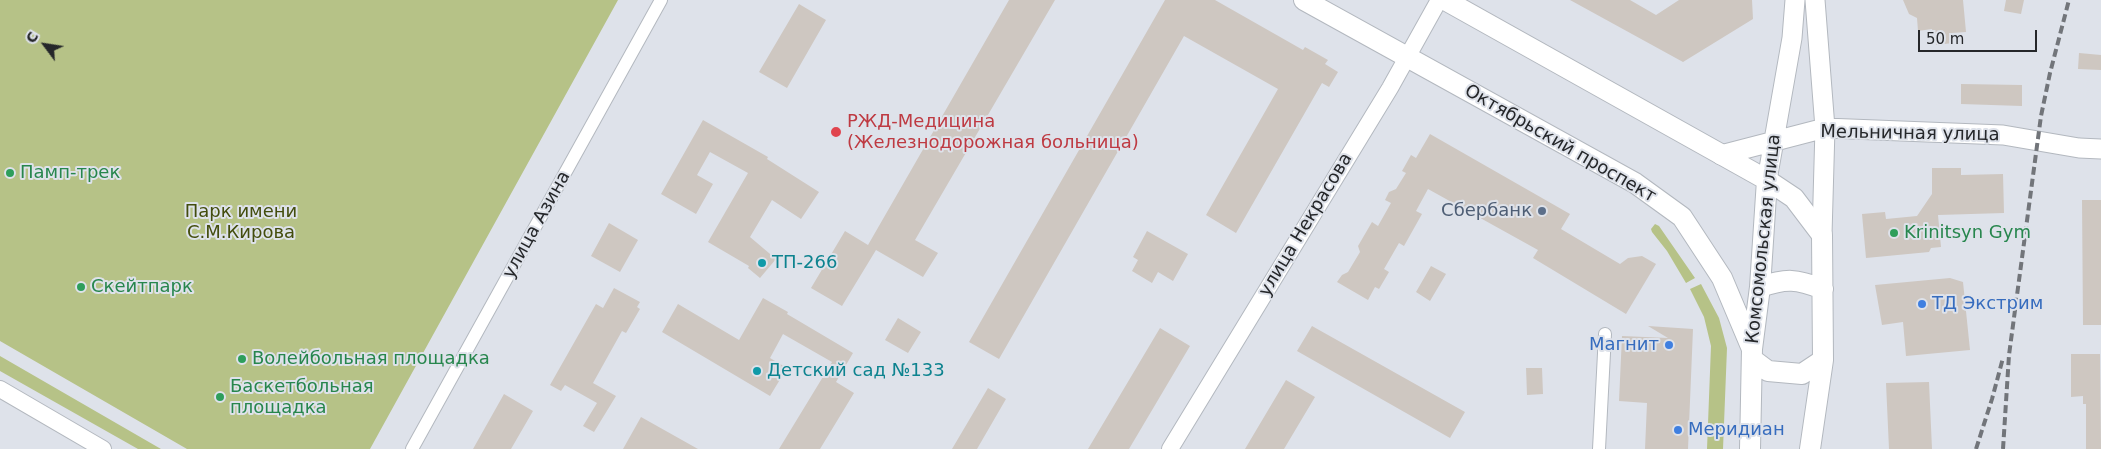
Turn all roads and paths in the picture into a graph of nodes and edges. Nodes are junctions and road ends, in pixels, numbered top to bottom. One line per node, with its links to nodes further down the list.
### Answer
1 (661, 0): 21 (street, улица Азина)
2 (1304, 0): 7 (main road, Октябрьский проспект)
3 (1439, 0): 7 (street, улица Некрасова)
4 (1445, 0): 11 (main road)
5 (1795, 0): 9 (main road, Комсомольская улица)
6 (1815, 0): 8 (main road)
7 (1407, 58): 17 (main road, Октябрьский проспект); 22 (street, улица Некрасова)
8 (1825, 128): 9 (main road, Мельничная улица); 10 (main road, Мельничная улица); 13 (main road)
9 (1774, 141): 11 (main road, Мельничная улица); 12 (main road, Комсомольская улица)
10 (2101, 149)
11 (1721, 155): 12 (main road)
12 (1767, 180): 13 (main road); 14 (main road, Комсомольская улица)
13 (1822, 235): 15 (main road)
14 (1760, 287): 15 (main road); 17 (main road, Комсомольская улица)
15 (1823, 290): 18 (main road)
16 (1605, 334): 23 (street)
17 (1752, 354): 18 (main road); 24 (main road, Комсомольская улица)
18 (1823, 360): 25 (main road)
19 (0, 389): 20 (street)
20 (103, 449)
21 (412, 449)
22 (1170, 449)
23 (1599, 449)
24 (1750, 449)
25 (1810, 449)

